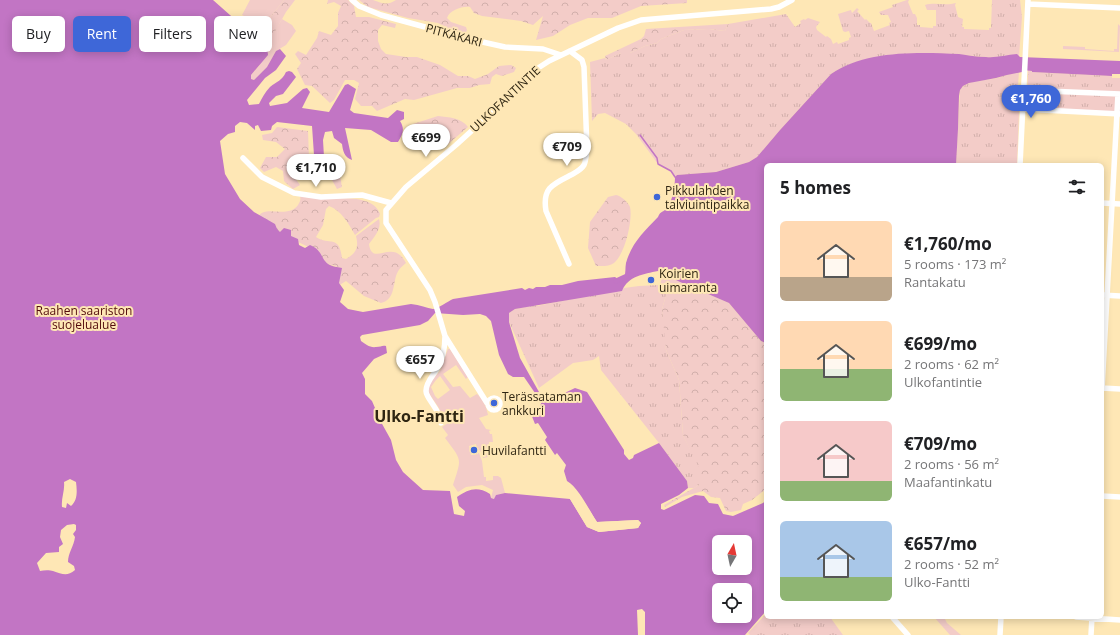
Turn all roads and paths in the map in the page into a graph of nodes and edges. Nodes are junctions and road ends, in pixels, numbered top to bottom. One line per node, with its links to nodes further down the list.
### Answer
1 (352, 0): 6 (street, PITKÄKARI)
2 (792, 0): 5 (street, ULKOFANTINTIE)
3 (1028, 2): 4 (street); 7 (street)
4 (1120, 8)
5 (570, 51): 6 (street, ULKOFANTINTIE); 17 (street)
6 (561, 55): 13 (street, ULKOFANTINTIE)
7 (1023, 90): 8 (street); 9 (street)
8 (1119, 94): 10 (street)
9 (1023, 109): 10 (street); 12 (street)
10 (1119, 114): 15 (street)
11 (243, 158): 13 (street)
12 (1020, 163)
13 (391, 202): 20 (street, ULKOFANTINTIE)
14 (1104, 203): 15 (street)
15 (1112, 203): 16 (street); 18 (street)
16 (1120, 204)
17 (569, 264)
18 (1104, 296): 19 (street)
19 (1120, 296)
20 (445, 336): 23 (street, ULKOFANTINTIE); 26 (street)
21 (1104, 388): 22 (street)
22 (1120, 389)
23 (480, 390): 24 (street, ULKOFANTINTIE); 25 (street, ULKOFANTINTIE)
24 (493, 398): 25 (street); 25 (street)
25 (487, 403)
26 (441, 423)
27 (1104, 496): 28 (street)
28 (1120, 497)
29 (894, 619): 34 (street)
30 (1001, 619): 35 (street)
31 (1092, 619): 36 (street)
32 (1104, 619): 33 (street)
33 (1120, 620)
34 (908, 635)
35 (1000, 635)
36 (1091, 635)

